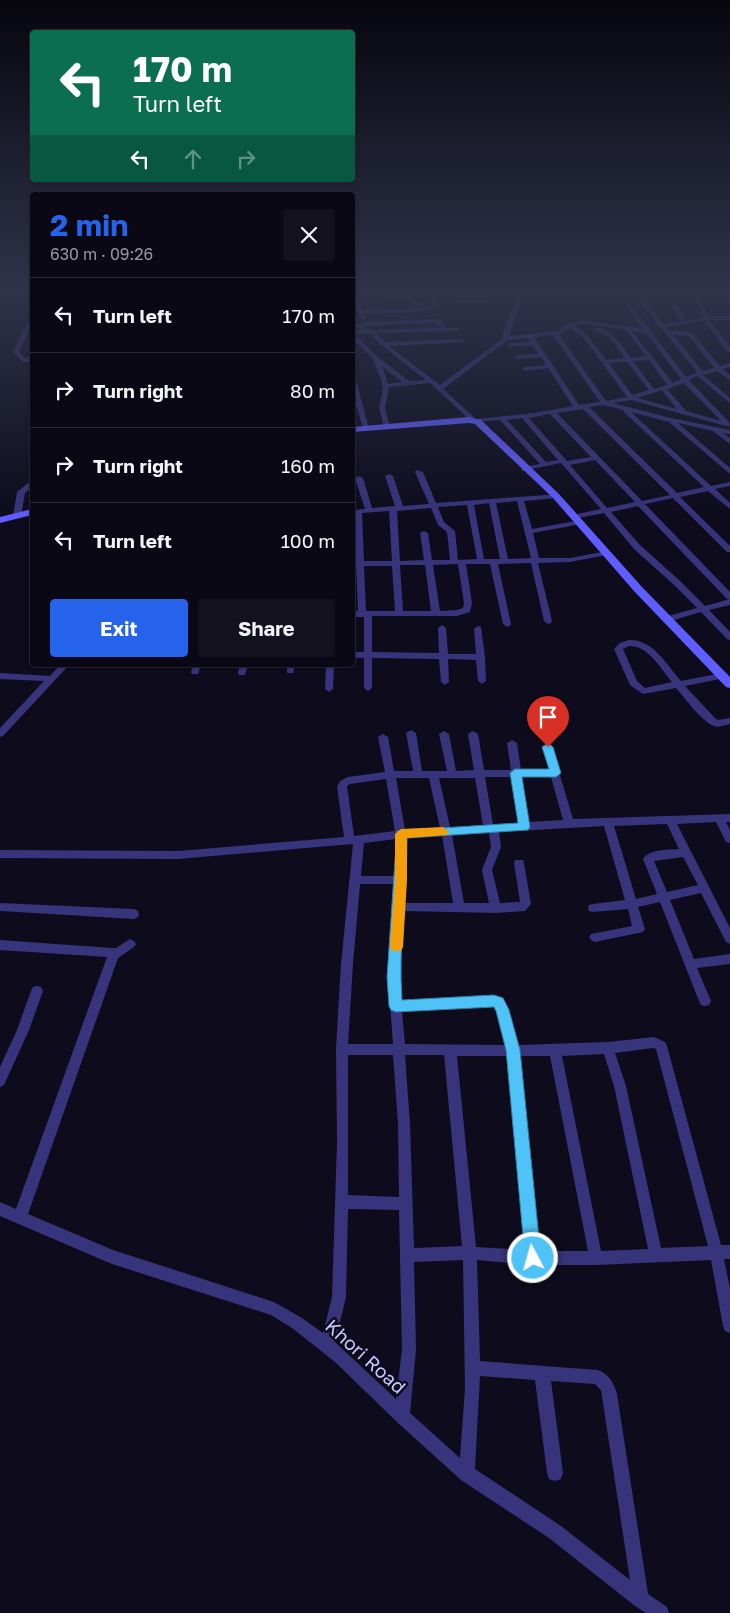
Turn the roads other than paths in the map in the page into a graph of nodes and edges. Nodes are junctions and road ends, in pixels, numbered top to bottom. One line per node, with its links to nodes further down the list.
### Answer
1 (379, 367): 22 (street)
2 (388, 367): 20 (street)
3 (413, 367): 19 (street)
4 (468, 367): 24 (street)
5 (539, 367): 15 (street)
6 (551, 367): 31 (street)
7 (579, 367): 29 (street)
8 (608, 367): 26 (street)
9 (634, 367): 25 (street)
10 (657, 367): 21 (street)
11 (675, 367): 18 (street)
12 (695, 367): 16 (street)
13 (722, 367): 14 (street)
14 (718, 368): 16 (street); 17 (street)
15 (525, 369)
16 (699, 373): 18 (street); 28 (street)
17 (730, 378)
18 (684, 379): 21 (street); 41 (street)
19 (431, 381): 20 (street); 24 (street)
20 (407, 383): 22 (street)
21 (671, 385): 23 (street)
22 (385, 386): 42 (street)
23 (663, 388): 25 (street); 34 (street)
24 (439, 389): 40 (street)
25 (653, 391): 26 (street)
26 (629, 399): 29 (street); 32 (street); 34 (street)
27 (356, 401): 35 (street)
28 (730, 401)
29 (604, 403): 30 (street); 32 (street)
30 (585, 407): 31 (street); 60 (street)
31 (577, 408): 33 (street)
32 (626, 409): 39 (street); 58 (street)
33 (552, 412): 37 (street); 48 (street)
34 (682, 412): 41 (street)
35 (362, 413): 36 (street); 43 (street)
36 (355, 414)
37 (524, 416): 38 (street); 49 (street)
38 (502, 418): 40 (street); 50 (street)
39 (671, 420): 44 (street); 53 (street)
40 (474, 421): 42 (street); 51 (street)
41 (730, 426)
42 (387, 427): 43 (street)
43 (366, 429): 45 (street)
44 (715, 429): 46 (street); 47 (street)
45 (355, 430)
46 (730, 432)
47 (730, 442)
48 (596, 458): 49 (street); 64 (street)
49 (563, 463): 50 (street); 68 (street)
50 (545, 465): 51 (street)
51 (525, 469): 59 (street)
52 (419, 472): 65 (street)
53 (730, 472)
54 (390, 476): 67 (street)
55 (359, 478): 70 (street)
56 (730, 484): 58 (street)
57 (30, 485): 72 (street)
58 (711, 488): 60 (street); 66 (street)
59 (556, 496): 61 (street); 74 (street)
60 (675, 496): 64 (street); 77 (street)
61 (520, 499): 62 (street); 75 (street)
62 (492, 502): 63 (street); 82 (street)
63 (470, 504): 65 (street); 80 (street)
64 (641, 504): 68 (street); 87 (street)
65 (434, 506): 67 (street); 84 (street)
66 (730, 507)
67 (396, 510): 70 (street); 86 (street)
68 (606, 511): 74 (street); 89 (street)
69 (355, 512): 70 (street); 85 (street)
70 (369, 512)
71 (30, 513): 72 (street)
72 (17, 516): 73 (street)
73 (0, 520)
74 (578, 520): 75 (street); 78 (street)
75 (528, 532): 79 (street)
76 (424, 533): 83 (street)
77 (730, 550)
78 (607, 553): 79 (street); 93 (street)
79 (535, 561): 82 (street); 94 (street)
80 (481, 562): 81 (street); 84 (street)
81 (494, 562): 82 (street); 95 (street)
82 (505, 562)
83 (428, 563): 84 (street); 86 (street); 91 (street)
84 (458, 563): 91 (street)
85 (355, 564): 86 (street); 92 (street)
86 (397, 564): 90 (street)
87 (730, 597)
88 (730, 602): 89 (street)
89 (702, 609): 93 (street); 98 (street)
90 (400, 614): 91 (street); 92 (street)
91 (436, 614)
92 (361, 615): 100 (street)
93 (667, 618): 106 (street)
94 (548, 622)
95 (507, 624)
96 (442, 628): 101 (street)
97 (478, 629): 102 (street)
98 (730, 637)
99 (355, 655): 100 (street)
100 (370, 655): 101 (street); 113 (street)
101 (444, 656): 102 (street); 109 (street)
102 (481, 656): 108 (street)
103 (63, 667): 107 (street)
104 (330, 667): 112 (street)
105 (0, 676): 107 (street)
106 (722, 676): 110 (street); 111 (street)
107 (53, 679): 115 (street)
108 (482, 681)
109 (445, 682)
110 (730, 684)
111 (680, 686): 111 (street); 114 (street)
112 (329, 688)
113 (368, 688)
114 (730, 721)
115 (1, 732)
116 (412, 733): 128 (street)
117 (444, 734): 126 (street)
118 (473, 734): 122 (street)
119 (383, 737): 127 (street)
120 (512, 743): 123 (street)
121 (548, 747): 124 (street)
122 (480, 773): 123 (street); 126 (street); 134 (street)
123 (515, 773): 124 (street); 133 (street)
124 (556, 773): 132 (street)
125 (433, 774): 126 (street); 128 (street); 135 (street)
126 (452, 774)
127 (389, 775): 128 (street); 136 (street); 138 (street)
128 (418, 775)
129 (725, 818): 130 (street); 137 (street)
130 (671, 822): 131 (street); 139 (street)
131 (608, 823): 132 (street); 146 (street)
132 (569, 824): 133 (street)
133 (524, 827): 134 (street)
134 (491, 829): 135 (street); 151 (street)
135 (446, 832): 136 (street); 149 (street)
136 (401, 834): 138 (street); 143 (street)
137 (730, 839)
138 (354, 840): 140 (street); 142 (street)
139 (687, 852): 144 (street); 145 (street)
140 (0, 854)
141 (519, 863): 151 (street)
142 (355, 880): 143 (street); 164 (street)
143 (401, 880): 148 (street)
144 (705, 888): 145 (street); 154 (street)
145 (663, 897): 146 (street); 159 (street)
146 (630, 904): 150 (street); 153 (street)
147 (0, 906): 152 (street)
148 (399, 907): 149 (street); 162 (street)
149 (459, 908): 151 (street)
150 (593, 908)
151 (496, 909)
152 (134, 914)
153 (595, 937)
154 (730, 939)
155 (130, 944): 157 (street)
156 (0, 945): 157 (street)
157 (114, 952): 173 (street)
158 (730, 960): 159 (street)
159 (690, 964): 161 (street)
160 (37, 991): 169 (street)
161 (705, 1001)
162 (396, 1006): 165 (street); 167 (street)
163 (608, 1048): 168 (street); 174 (street); 177 (street)
164 (342, 1049): 165 (street); 170 (street)
165 (399, 1050): 166 (street); 171 (street)
166 (450, 1050): 167 (street); 175 (street)
167 (513, 1050): 168 (street); 178 (street)
168 (556, 1050): 179 (street)
169 (0, 1081)
170 (342, 1202): 171 (street); 181 (street)
171 (406, 1204): 176 (street)
172 (0, 1209): 173 (street, Khori Road)
173 (20, 1218): 181 (street, Khori Road)
174 (723, 1252): 177 (street); 180 (street)
175 (470, 1253): 176 (street); 178 (street); 182 (street)
176 (407, 1256): 184 (street)
177 (656, 1256): 179 (street)
178 (533, 1258): 179 (street)
179 (596, 1258)
180 (730, 1326)
181 (328, 1345): 184 (street, Khori Road)
182 (472, 1368): 183 (street); 186 (street)
183 (542, 1373): 185 (street); 187 (street)
184 (402, 1417): 186 (street, Khori Road)
185 (555, 1473)
186 (467, 1474): 187 (street, Khori Road)
187 (641, 1600): 188 (street, Khori Road)
188 (661, 1613)

